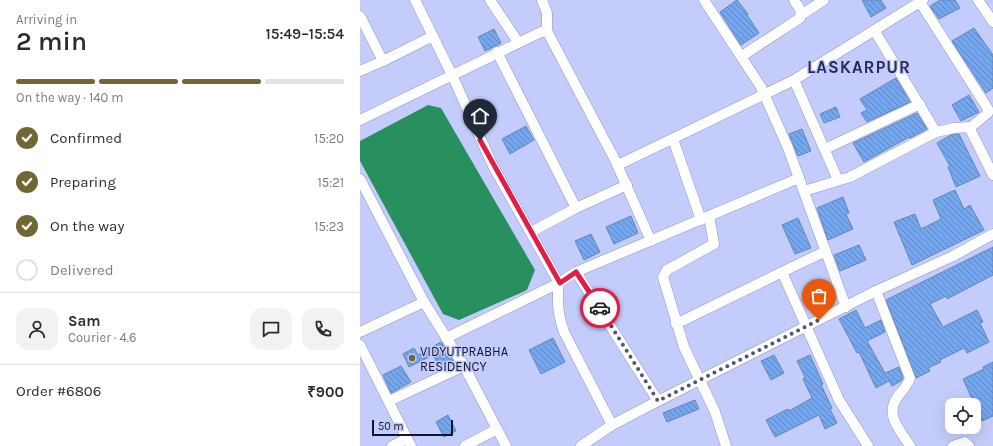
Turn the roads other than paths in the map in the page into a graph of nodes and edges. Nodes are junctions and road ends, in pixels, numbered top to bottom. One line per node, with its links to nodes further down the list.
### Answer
1 (415, 0): 14 (street)
2 (490, 0): 15 (street)
3 (542, 0): 13 (street)
4 (704, 0): 17 (street)
5 (794, 0): 9 (street)
6 (824, 0): 9 (street)
7 (978, 0): 11 (street)
8 (921, 1): 12 (street); 23 (street)
9 (802, 14): 17 (street)
10 (360, 16): 18 (street)
11 (993, 22)
12 (874, 30): 21 (street); 24 (street)
13 (546, 31): 15 (street); 30 (street)
14 (433, 36): 18 (street); 20 (street)
15 (518, 42): 16 (street)
16 (497, 52): 20 (street); 37 (street)
17 (742, 56): 22 (street)
18 (383, 60): 19 (street)
19 (360, 71)
20 (452, 75): 25 (street); 39 (street)
21 (794, 80): 22 (street); 29 (street)
22 (764, 94): 28 (street); 32 (street)
23 (989, 102): 26 (street)
24 (920, 104): 27 (street); 29 (street)
25 (360, 120)
26 (969, 127): 27 (street); 31 (street)
27 (936, 132): 34 (street)
28 (673, 139): 30 (street); 38 (street)
29 (825, 148): 34 (street)
30 (618, 165): 35 (street)
31 (993, 175)
32 (799, 178): 36 (street); 38 (street)
33 (360, 179): 47 (street)
34 (838, 180): 36 (street)
35 (627, 185): 37 (street); 41 (street)
36 (804, 191): 42 (street)
37 (576, 208): 39 (street)
38 (705, 218): 41 (street); 49 (street)
39 (531, 232): 45 (street)
40 (993, 234): 46 (street)
41 (651, 241): 43 (street)
42 (826, 251): 44 (street); 48 (street)
43 (576, 272): 45 (street); 57 (street)
44 (782, 272): 49 (street); 50 (street)
45 (560, 283): 52 (street); 58 (street)
46 (876, 292): 48 (street); 69 (street)
47 (424, 302): 51 (street); 52 (street)
48 (846, 307): 50 (street)
49 (676, 324): 55 (street)
50 (806, 327): 55 (street); 68 (street)
51 (360, 332)
52 (446, 338): 54 (street)
53 (360, 345): 56 (street)
54 (464, 366): 56 (street); 59 (street)
55 (699, 380): 57 (street); 67 (street)
56 (389, 401): 61 (street)
57 (658, 401): 58 (street)
58 (612, 425): 60 (street)
59 (497, 428): 63 (street); 64 (street)
60 (595, 436): 65 (street); 66 (street)
61 (408, 442): 62 (street)
62 (392, 446)
63 (465, 446)
64 (506, 446)
65 (582, 446)
66 (600, 446)
67 (726, 446)
68 (868, 446)
69 (910, 446)
70 (953, 446): 71 (street)
71 (969, 446)

